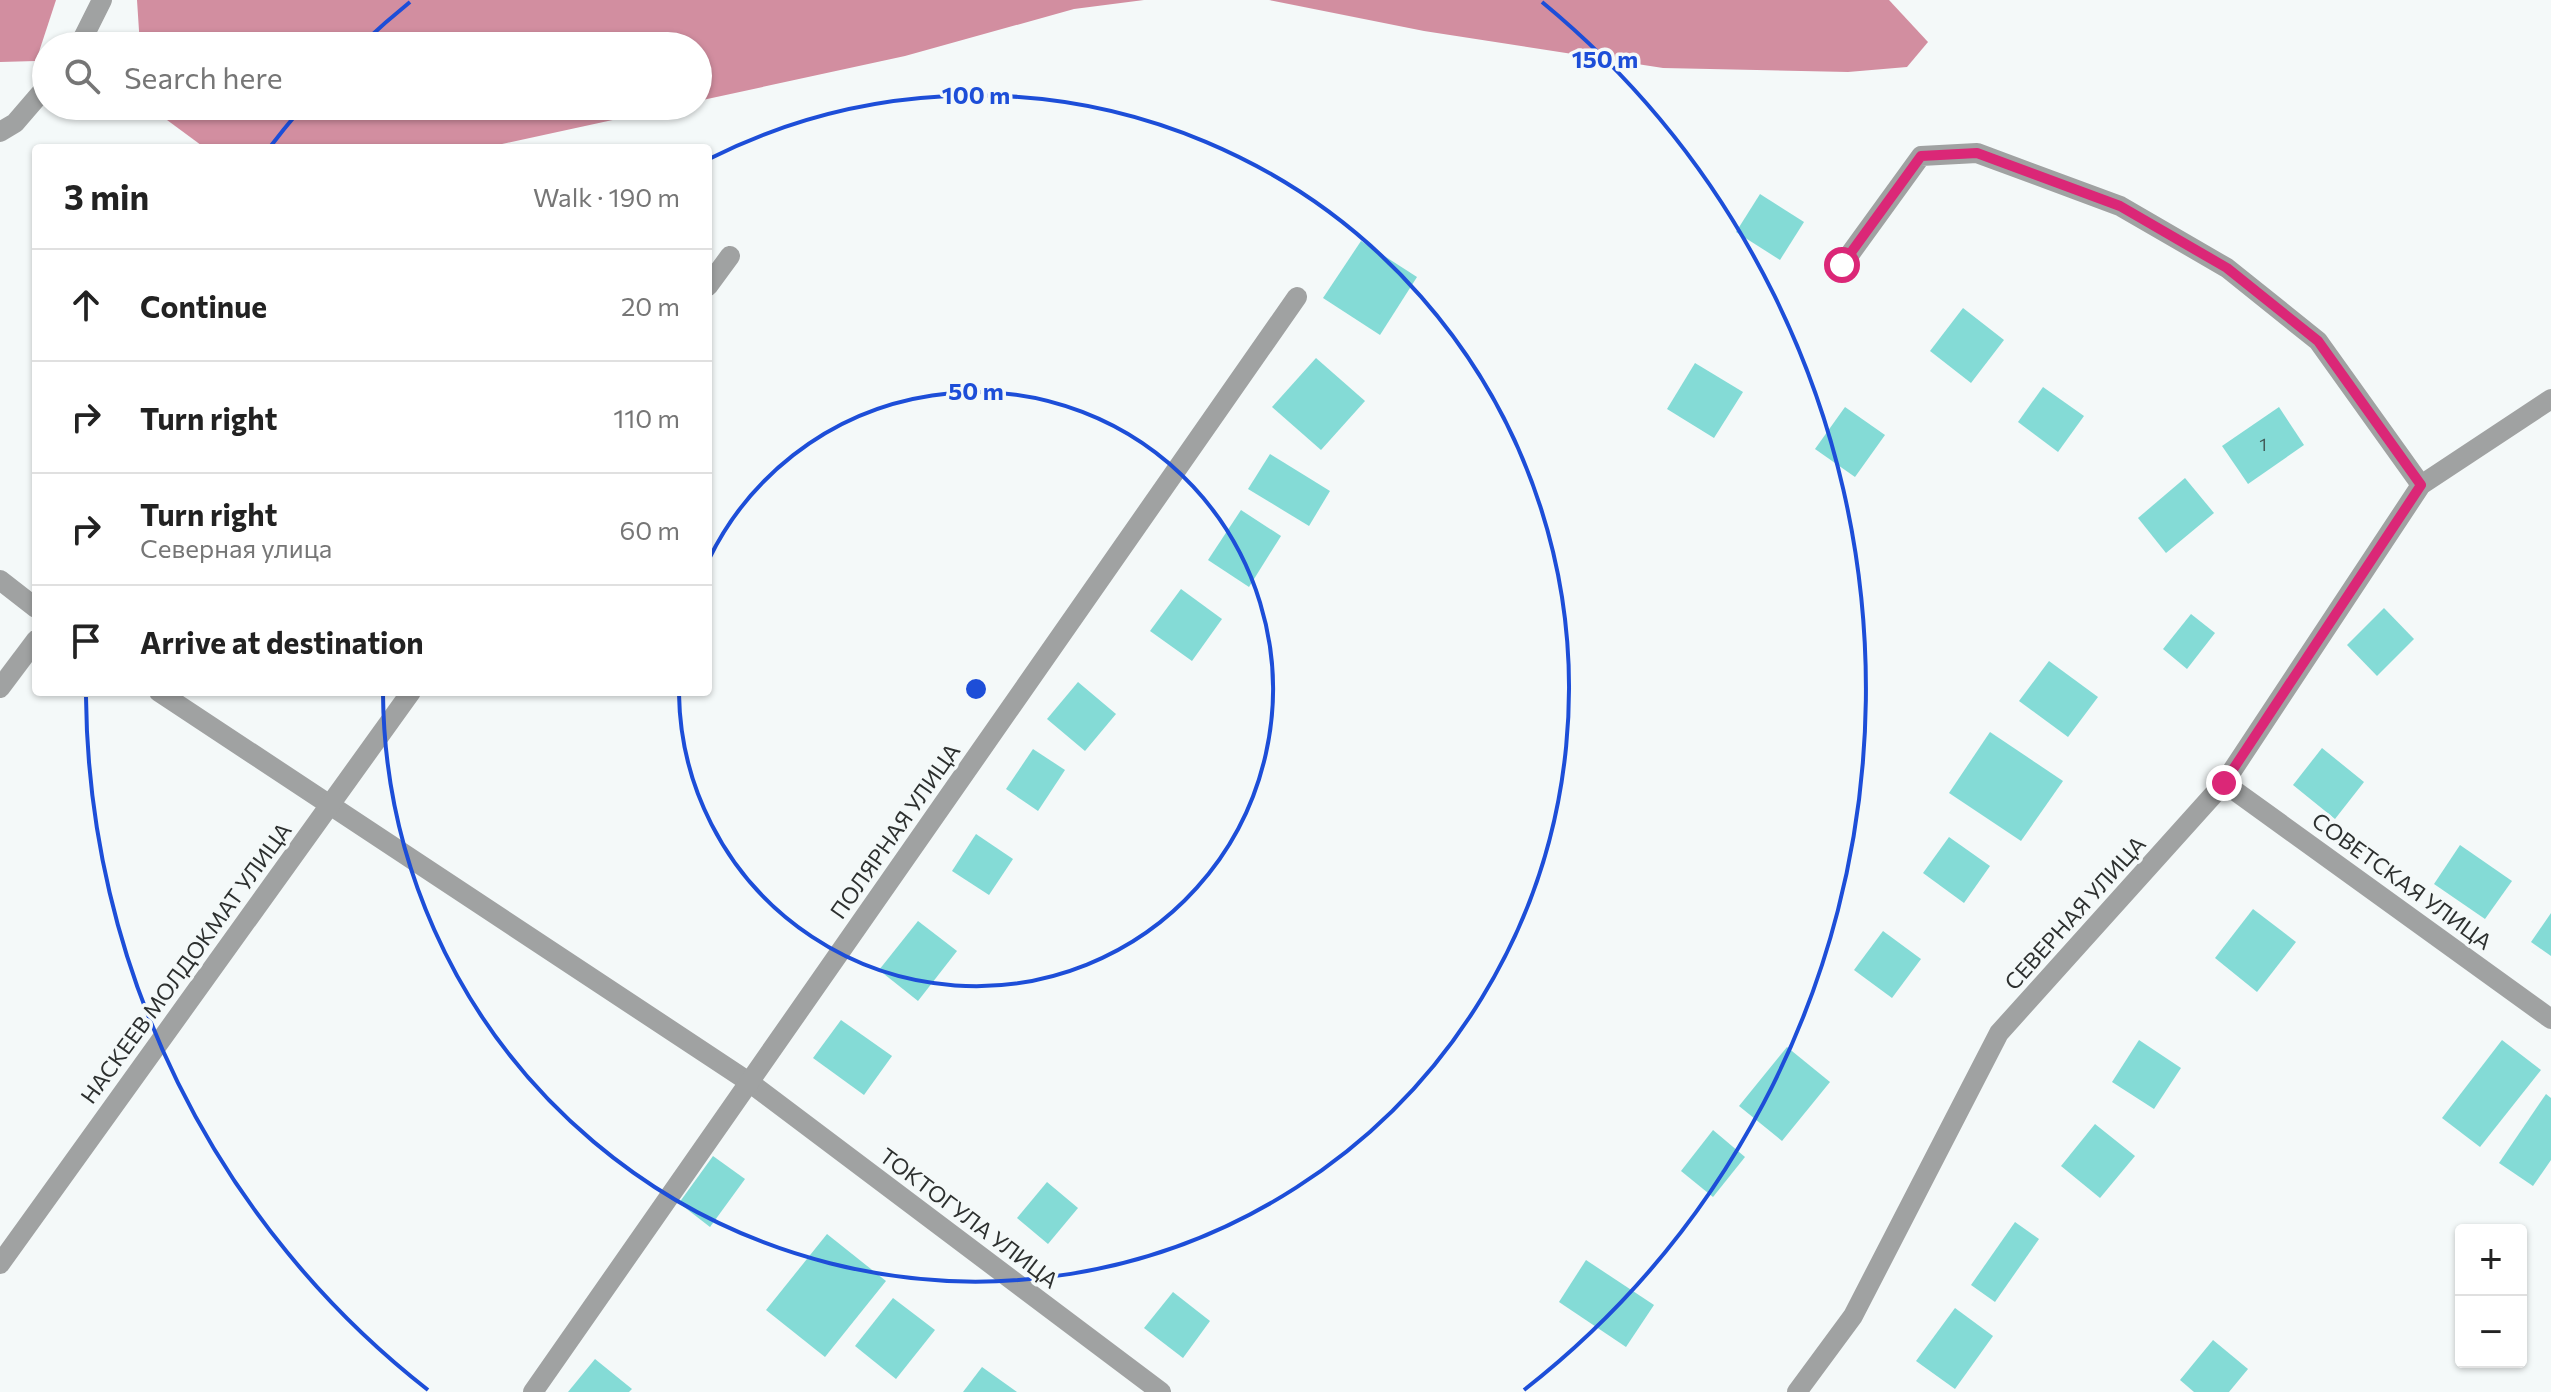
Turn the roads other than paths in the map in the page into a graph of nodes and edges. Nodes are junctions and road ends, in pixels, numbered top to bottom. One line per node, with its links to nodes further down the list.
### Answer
1 (102, 0): 2 (street)
2 (86, 32)
3 (32, 103): 4 (street)
4 (0, 132)
5 (730, 256): 7 (street)
6 (1842, 265): 10 (street)
7 (712, 281)
8 (1297, 297): 20 (street, ПОЛЯРНАЯ УЛИЦА)
9 (2551, 399): 10 (street)
10 (2421, 485): 17 (street, СЕВЕРНАЯ УЛИЦА)
11 (0, 580): 12 (street)
12 (32, 605)
13 (32, 645): 14 (street)
14 (0, 688)
15 (165, 696): 18 (street, ТОКТОГУЛА УЛИЦА)
16 (408, 696): 18 (street, НАСКЕЕВ МОЛДОКМАТ УЛИЦА)
17 (2224, 783): 19 (street, СОВЕТСКАЯ УЛИЦА); 24 (street, СЕВЕРНАЯ УЛИЦА)
18 (328, 806): 20 (street, ТОКТОГУЛА УЛИЦА); 21 (street, НАСКЕЕВ МОЛДОКМАТ УЛИЦА)
19 (2551, 1019)
20 (749, 1082): 22 (street, ПОЛЯРНАЯ УЛИЦА); 23 (street, ТОКТОГУЛА УЛИЦА)
21 (0, 1264)
22 (533, 1392)
23 (1161, 1392)
24 (1797, 1392)

